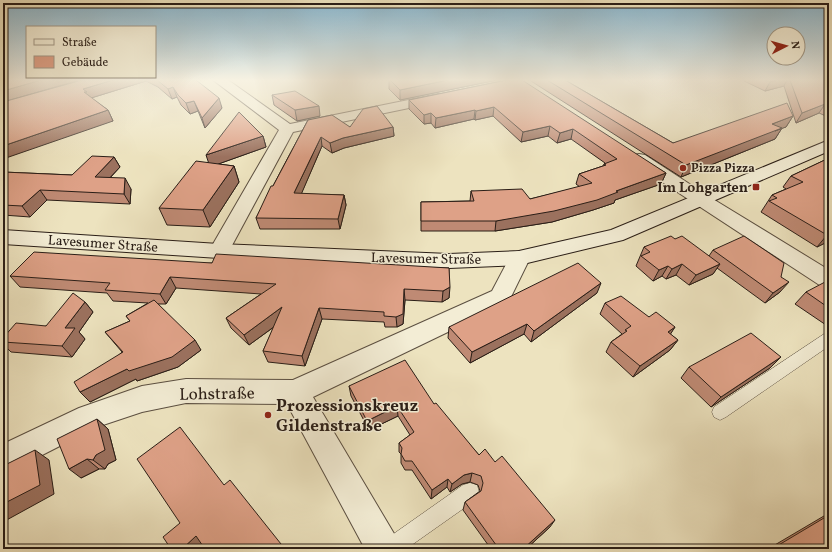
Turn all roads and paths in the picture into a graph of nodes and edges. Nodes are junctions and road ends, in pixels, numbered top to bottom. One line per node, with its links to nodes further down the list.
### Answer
1 (255, 106): 3 (street)
2 (396, 106): 3 (street)
3 (287, 128): 8 (street)
4 (829, 146): 6 (street, Lavesumer Straße)
5 (626, 150): 6 (street)
6 (701, 200): 9 (street, Lavesumer Straße); 10 (street)
7 (3, 237): 8 (street, Lavesumer Straße)
8 (219, 251): 9 (street, Lavesumer Straße)
9 (518, 258): 12 (street, Lohstraße)
10 (829, 280)
11 (829, 338): 13 (lane)
12 (295, 392): 14 (street, Lohstraße); 16 (street)
13 (720, 412)
14 (3, 460)
15 (470, 492): 17 (lane)
16 (384, 549)
17 (389, 549)

